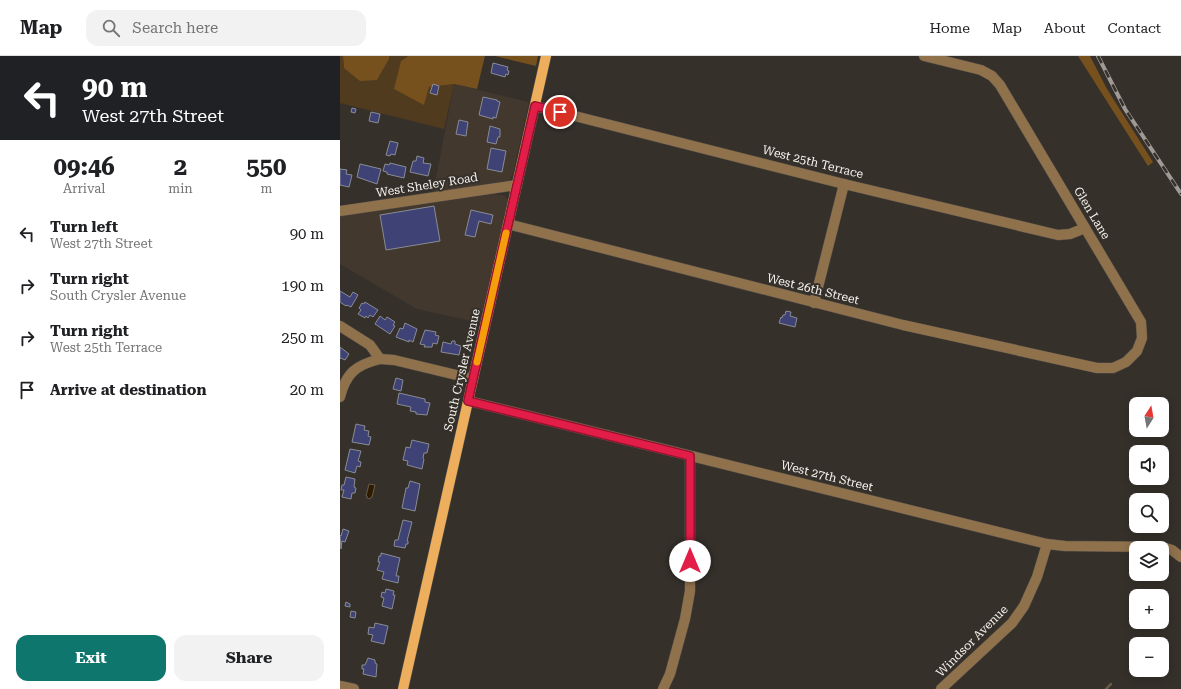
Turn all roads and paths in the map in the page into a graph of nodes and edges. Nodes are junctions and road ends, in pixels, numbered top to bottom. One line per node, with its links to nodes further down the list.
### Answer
1 (546, 56): 3 (main road, South Crysler Avenue)
2 (924, 56): 8 (street, Glen Lane)
3 (535, 106): 4 (street, West 25th Terrace); 5 (main road, South Crysler Avenue)
4 (844, 184): 8 (street, West 25th Terrace); 9 (street)
5 (517, 185): 6 (street, West Sheley Road); 7 (main road, South Crysler Avenue)
6 (340, 211)
7 (508, 224): 9 (street, West 26th Street); 13 (main road, South Crysler Avenue)
8 (1085, 228): 12 (street, Glen Lane)
9 (814, 303): 12 (street, West 26th Street)
10 (340, 326): 11 (street)
11 (380, 359): 13 (street); 14 (street)
12 (1113, 368)
13 (473, 379): 15 (main road, South Crysler Avenue)
14 (340, 398)
15 (468, 401): 16 (street, West 27th Street); 21 (main road, South Crysler Avenue)
16 (690, 456): 17 (street, West 27th Street); 22 (street)
17 (1047, 544): 18 (street, West 27th Street); 23 (street, Windsor Avenue)
18 (1181, 557)
19 (340, 686): 20 (street)
20 (354, 689)
21 (403, 689)
22 (663, 689)
23 (941, 689)

